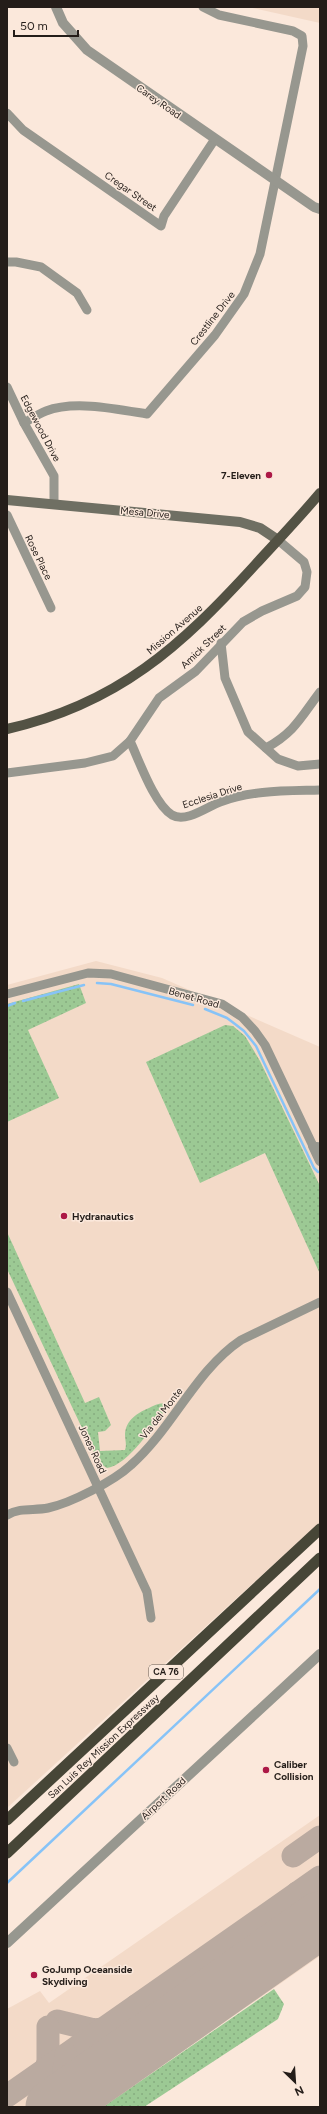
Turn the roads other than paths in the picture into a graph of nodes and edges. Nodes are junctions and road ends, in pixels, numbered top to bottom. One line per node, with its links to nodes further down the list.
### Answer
1 (56, 7): 4 (street, Carey Road)
2 (203, 7): 5 (street, Crestline Drive)
3 (7, 113): 4 (street, Cregar Street)
4 (215, 139): 5 (street, Carey Road)
5 (276, 181): 6 (street, Carey Road); 10 (street, Crestline Drive)
6 (320, 208)
7 (7, 262): 8 (street)
8 (87, 310)
9 (7, 387): 10 (street, Edgewood Drive)
10 (24, 423): 13 (street, Edgewood Drive)
11 (320, 493): 15 (main road, Mission Avenue)
12 (7, 500): 13 (main road, Mesa Drive)
13 (54, 504): 15 (main road, Mesa Drive)
14 (7, 515): 16 (street, Rose Place)
15 (278, 540): 17 (street, Amick Street); 19 (main road, Mission Avenue)
16 (51, 608)
17 (221, 643): 20 (street, Amick Street); 21 (street)
18 (320, 692): 21 (street)
19 (7, 729)
20 (130, 741): 23 (street, Amick Street); 24 (street, Ecclesia Drive)
21 (266, 748): 22 (street)
22 (320, 764)
23 (7, 773)
24 (320, 790)
25 (7, 994): 26 (street, Benet Road)
26 (317, 1147): 27 (street, Benet Road)
27 (320, 1161)
28 (7, 1292): 30 (street, Jones Road)
29 (320, 1302): 30 (street, Via del Monte)
30 (98, 1486): 31 (street, Via del Monte); 34 (street, Jones Road)
31 (7, 1515)
32 (320, 1529): 38 (highway, San Luis Rey Mission Expressway / CA 76)
33 (320, 1558): 39 (highway, San Luis Rey Mission Expressway / CA 76)
34 (151, 1618)
35 (320, 1654): 40 (street, Airport Road)
36 (7, 1748): 37 (street)
37 (14, 1762)
38 (7, 1820)
39 (7, 1853)
40 (7, 1943)

